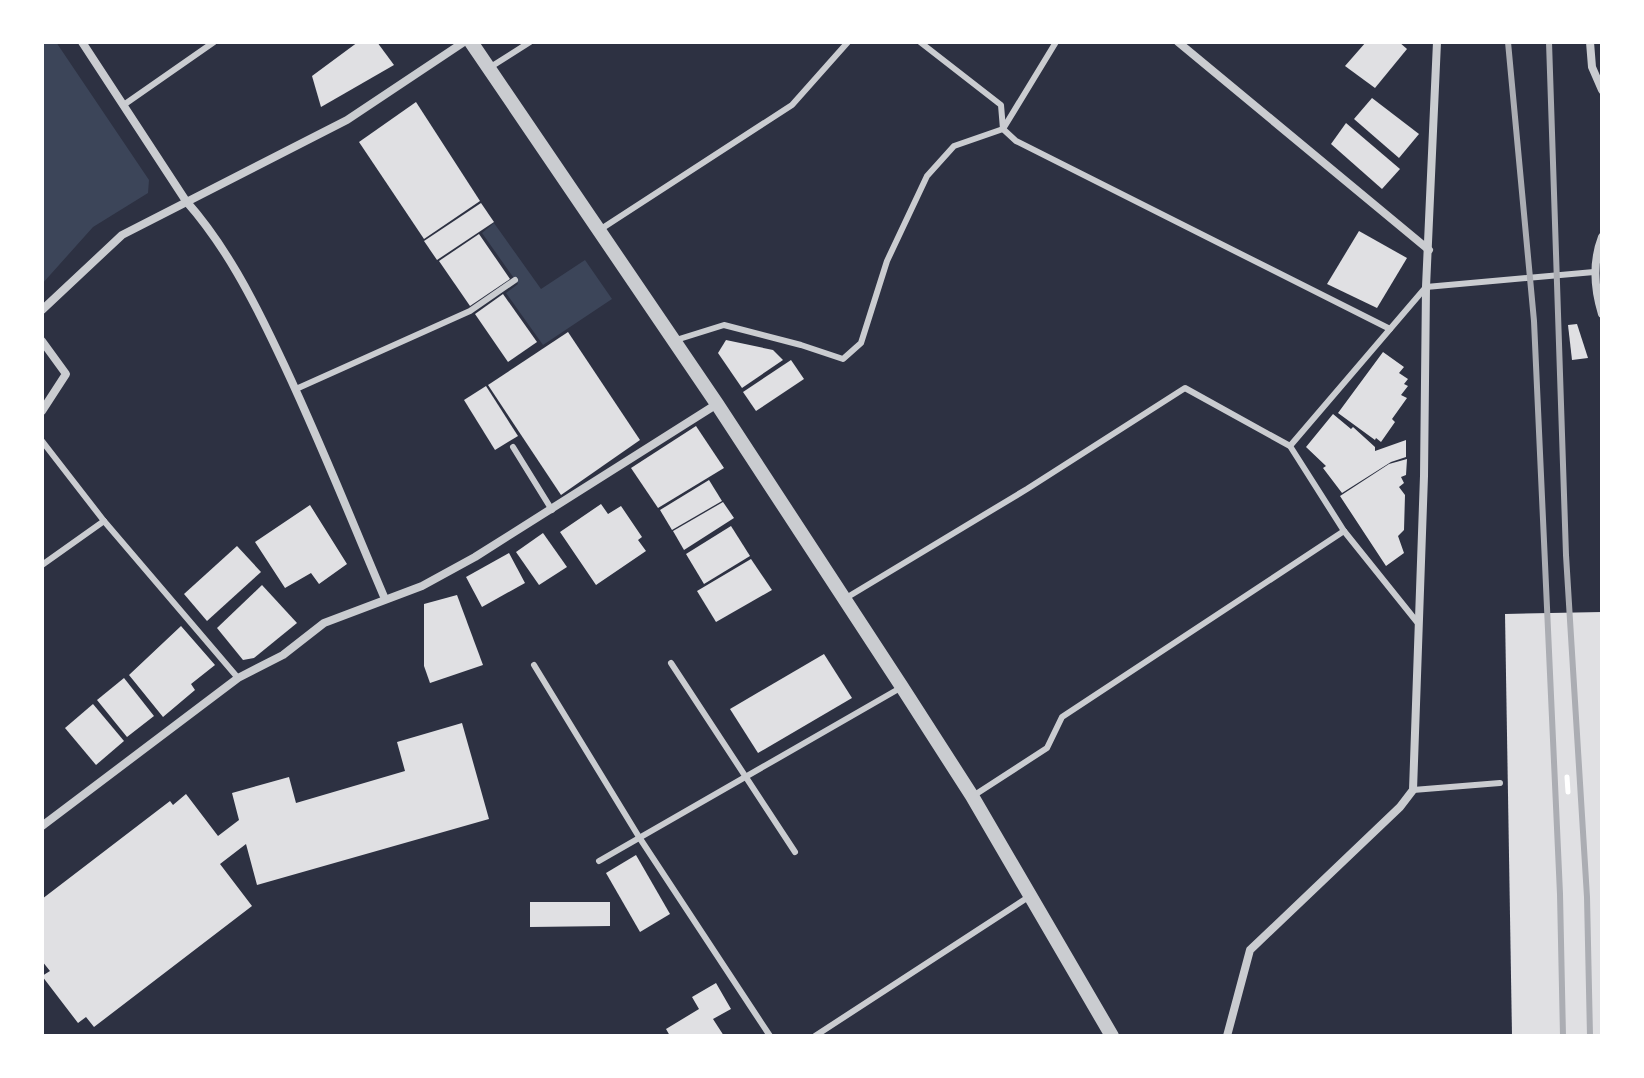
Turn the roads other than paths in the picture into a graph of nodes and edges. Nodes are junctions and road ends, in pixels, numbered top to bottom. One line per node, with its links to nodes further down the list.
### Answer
1 (82, 42): 14 (street)
2 (214, 42): 14 (lane)
3 (464, 42): 16 (street)
4 (471, 42): 12 (street)
5 (530, 42): 12 (lane)
6 (848, 42): 17 (lane)
7 (920, 42): 15 (lane)
8 (1056, 42): 15 (lane)
9 (1178, 42): 19 (street)
10 (1437, 42): 19 (street)
11 (1590, 42): 13 (street)
12 (489, 68): 17 (street)
13 (1602, 90)
14 (125, 104): 16 (street)
15 (1003, 129): 25 (lane); 27 (lane)
16 (186, 201): 23 (street); 28 (street)
17 (599, 230): 27 (street)
18 (1602, 237): 20 (street)
19 (1429, 250): 22 (street)
20 (1594, 272): 22 (lane); 24 (street)
21 (515, 280): 28 (lane)
22 (1426, 287): 25 (lane); 40 (street)
23 (42, 310)
24 (1602, 314)
25 (1390, 329): 32 (lane)
26 (42, 341): 30 (street)
27 (673, 341): 29 (street)
28 (296, 389): 38 (street)
29 (717, 404): 34 (street); 39 (street)
30 (42, 411)
31 (42, 441): 35 (lane)
32 (1290, 446): 36 (lane); 39 (lane)
33 (513, 447): 34 (lane)
34 (552, 510): 38 (street)
35 (104, 521): 37 (lane); 43 (lane)
36 (1344, 531): 40 (lane); 48 (lane)
37 (42, 565)
38 (385, 599): 43 (street)
39 (845, 599): 44 (street)
40 (1417, 622): 47 (street)
41 (671, 663): 45 (lane)
42 (534, 665): 50 (lane)
43 (238, 678): 49 (street)
44 (902, 687): 45 (lane); 48 (street)
45 (743, 777): 50 (lane); 51 (lane)
46 (1500, 783): 47 (lane)
47 (1413, 790): 57 (street)
48 (972, 796): 53 (street)
49 (42, 826)
50 (639, 837): 52 (lane); 54 (lane)
51 (795, 852)
52 (599, 861)
53 (1031, 896): 55 (lane); 56 (street)
54 (770, 1036)
55 (815, 1036)
56 (1112, 1036)
57 (1227, 1036)

